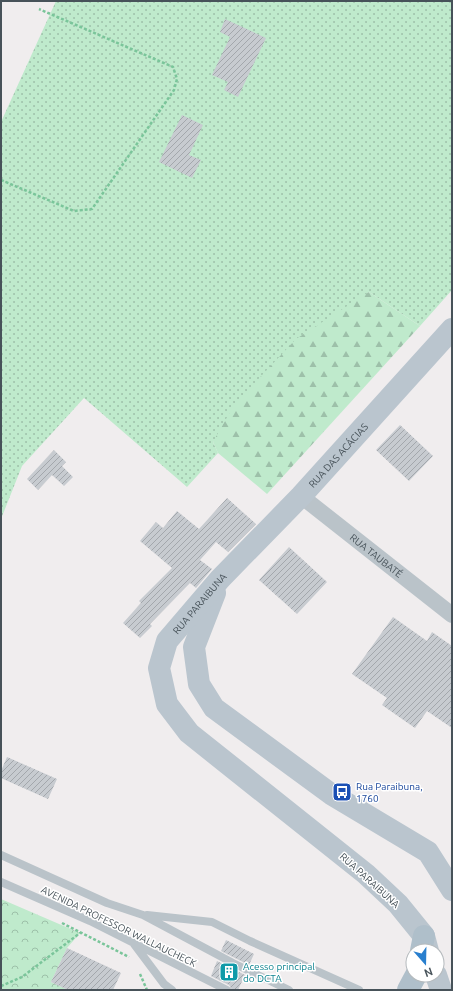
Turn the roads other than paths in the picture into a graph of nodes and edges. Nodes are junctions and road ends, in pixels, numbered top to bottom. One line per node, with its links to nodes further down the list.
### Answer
1 (448, 340): 2 (main road, RUA DAS ACÁCIAS)
2 (301, 496): 3 (main road, RUA DAS ACÁCIAS); 4 (street, RUA TAUBATÉ)
3 (220, 579): 5 (main road, RUA PARAIBUNA); 12 (main road, RUA PARAIBUNA)
4 (452, 615)
5 (428, 852): 7 (street, RUA PARAIBUNA); 9 (main road, RUA PARAIBUNA)
6 (1, 855): 10 (lane, AVENIDA PROFESSOR WALLAUCHECK)
7 (452, 868)
8 (1, 882): 11 (lane, AVENIDA PROFESSOR WALLAUCHECK)
9 (452, 890)
10 (143, 915): 15 (lane, AVENIDA PROFESSOR WALLAUCHECK); 16 (lane)
11 (132, 942): 13 (lane); 14 (lane, AVENIDA PROFESSOR WALLAUCHECK)
12 (422, 943)
13 (172, 990)
14 (227, 990)
15 (289, 990)
16 (359, 990)

